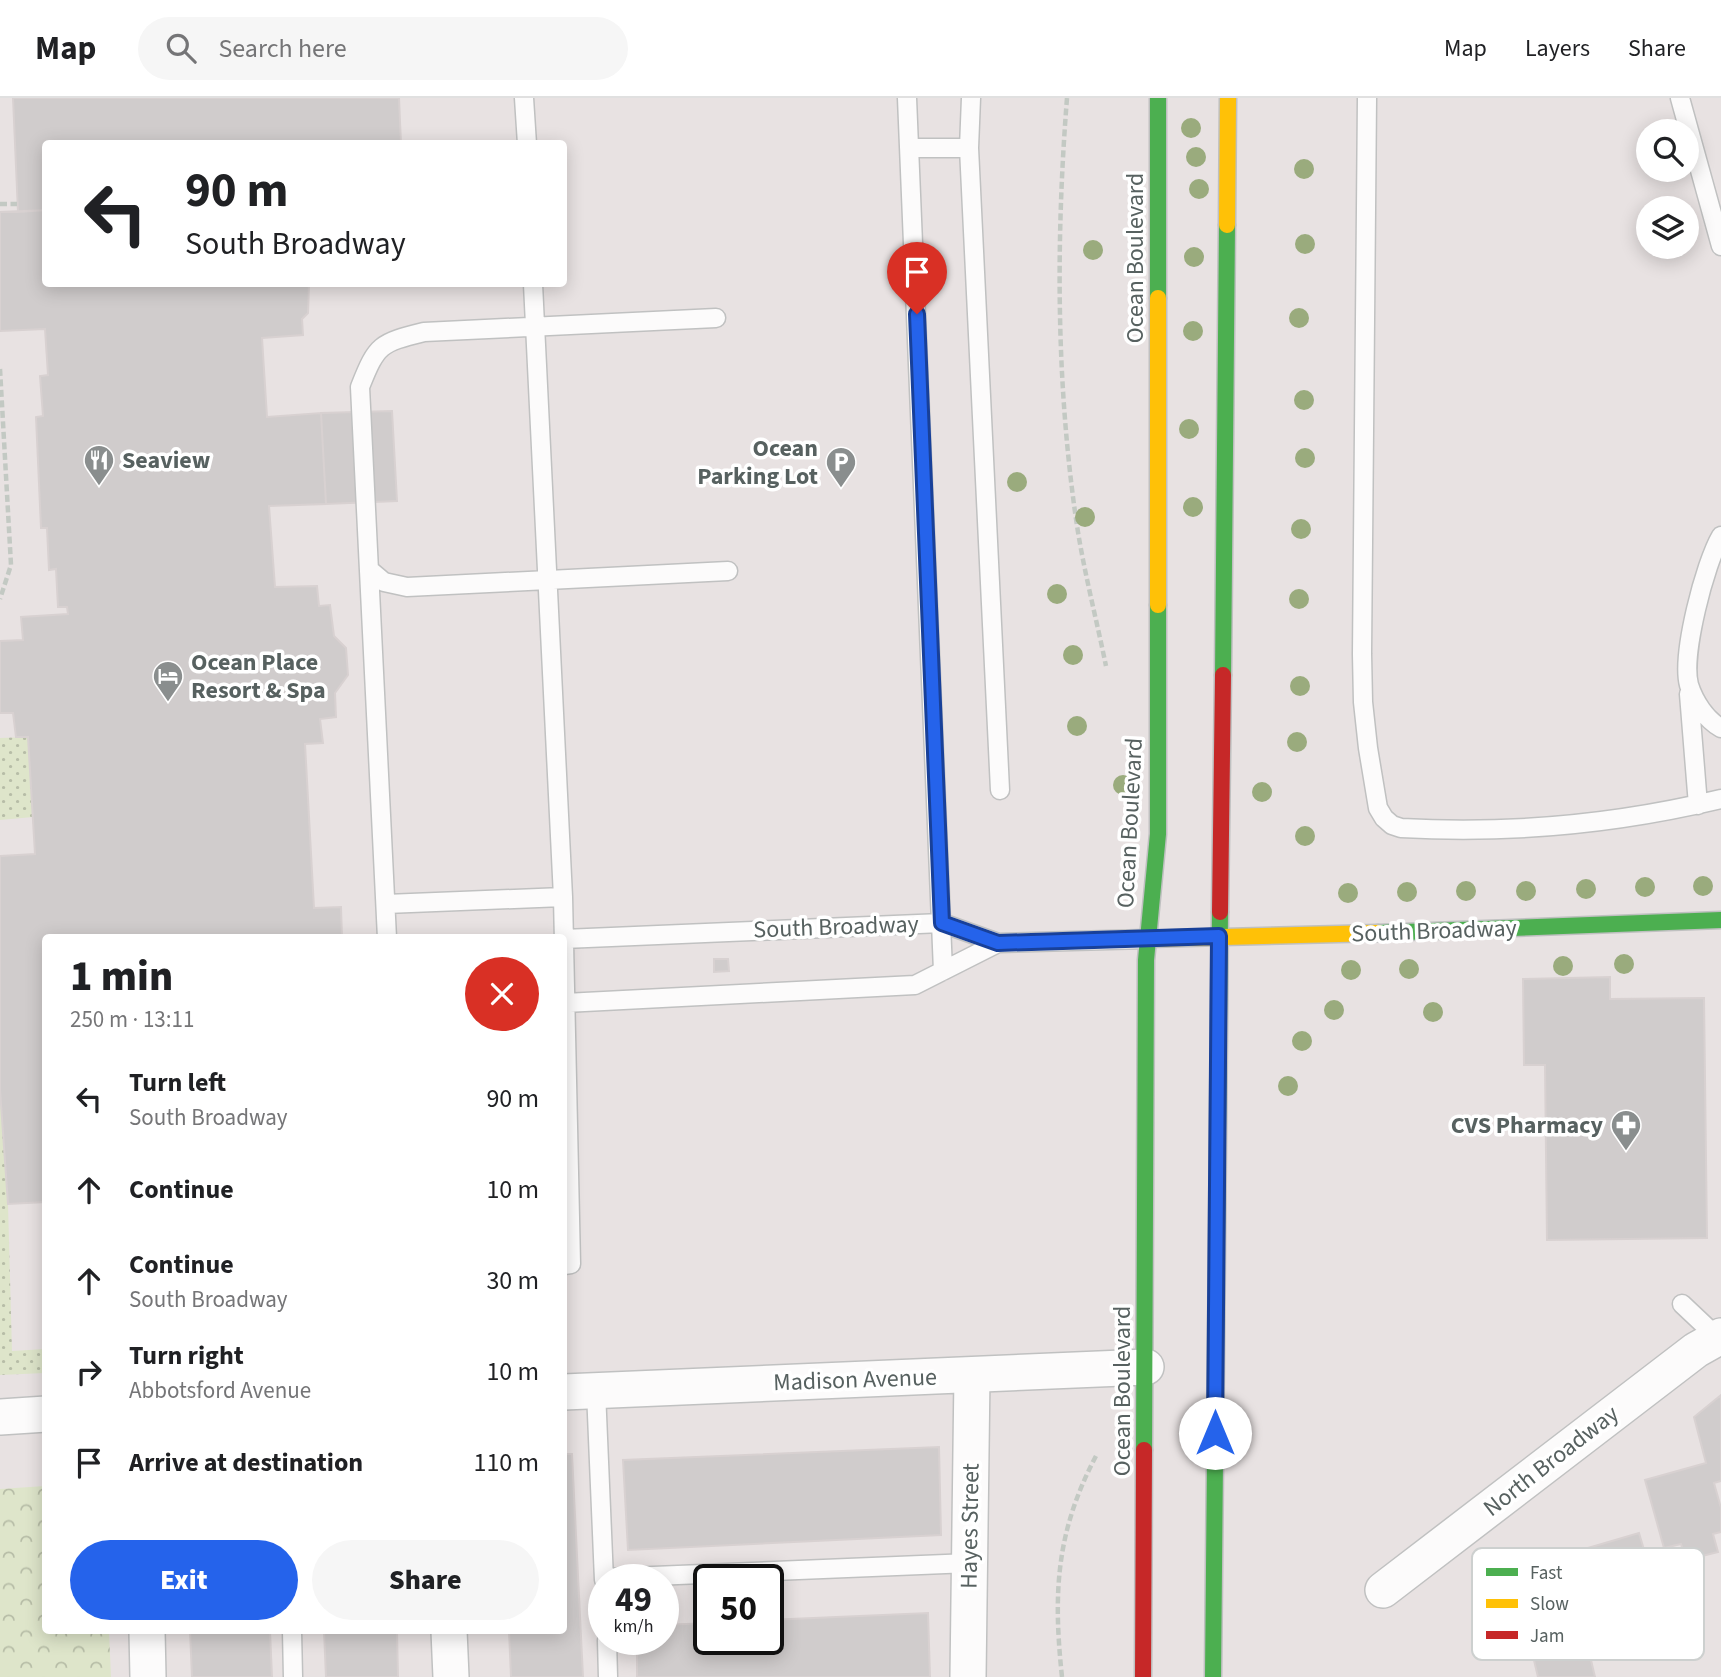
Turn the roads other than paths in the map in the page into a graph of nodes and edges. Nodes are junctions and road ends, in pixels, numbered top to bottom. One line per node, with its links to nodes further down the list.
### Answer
1 (524, 98): 8 (lane)
2 (907, 98): 9 (lane)
3 (971, 98): 10 (lane)
4 (1158, 98): 32 (main road, Ocean Boulevard)
5 (1228, 98): 30 (main road)
6 (1367, 98): 23 (lane)
7 (1680, 98): 11 (lane)
8 (527, 140)
9 (909, 148): 10 (lane); 27 (lane)
10 (969, 148): 21 (lane)
11 (1721, 246)
12 (534, 287): 14 (lane)
13 (716, 318): 14 (lane)
14 (536, 326): 16 (lane); 18 (lane)
15 (1721, 536): 19 (lane)
16 (371, 571): 18 (lane); 25 (lane)
17 (728, 571): 18 (lane)
18 (548, 581): 24 (lane)
19 (1689, 683): 20 (lane); 23 (lane)
20 (1721, 728)
21 (1000, 790)
22 (1721, 799): 23 (lane)
23 (1698, 805)
24 (563, 897): 25 (lane); 29 (lane)
25 (386, 904): 28 (lane)
26 (1721, 920): 30 (main road, South Broadway)
27 (942, 923): 31 (lane, South Broadway); 33 (lane, South Broadway); 34 (lane)
28 (387, 934)
29 (564, 934)
30 (1219, 936): 32 (main road, South Broadway); 59 (main road)
31 (567, 939)
32 (1147, 939): 33 (lane); 40 (main road, Ocean Boulevard)
33 (998, 943): 34 (lane)
34 (943, 971): 35 (lane)
35 (567, 1003)
36 (567, 1136): 37 (lane)
37 (567, 1265)
38 (1682, 1304): 39 (lane)
39 (1719, 1337): 48 (street, North Broadway)
40 (1146, 1367): 41 (street, Madison Avenue); 58 (main road, Ocean Boulevard)
41 (972, 1375): 42 (street, Madison Avenue); 45 (street, Hayes Street)
42 (580, 1392): 46 (lane)
43 (42, 1414): 44 (street)
44 (0, 1417)
45 (970, 1563): 47 (lane); 57 (street, Hayes Street)
46 (602, 1564)
47 (679, 1576)
48 (1383, 1590)
49 (147, 1634): 53 (street)
50 (292, 1634): 54 (lane)
51 (449, 1634): 55 (street)
52 (607, 1655): 56 (lane)
53 (148, 1677)
54 (293, 1677)
55 (451, 1677)
56 (608, 1677)
57 (968, 1677)
58 (1143, 1677)
59 (1213, 1677)

